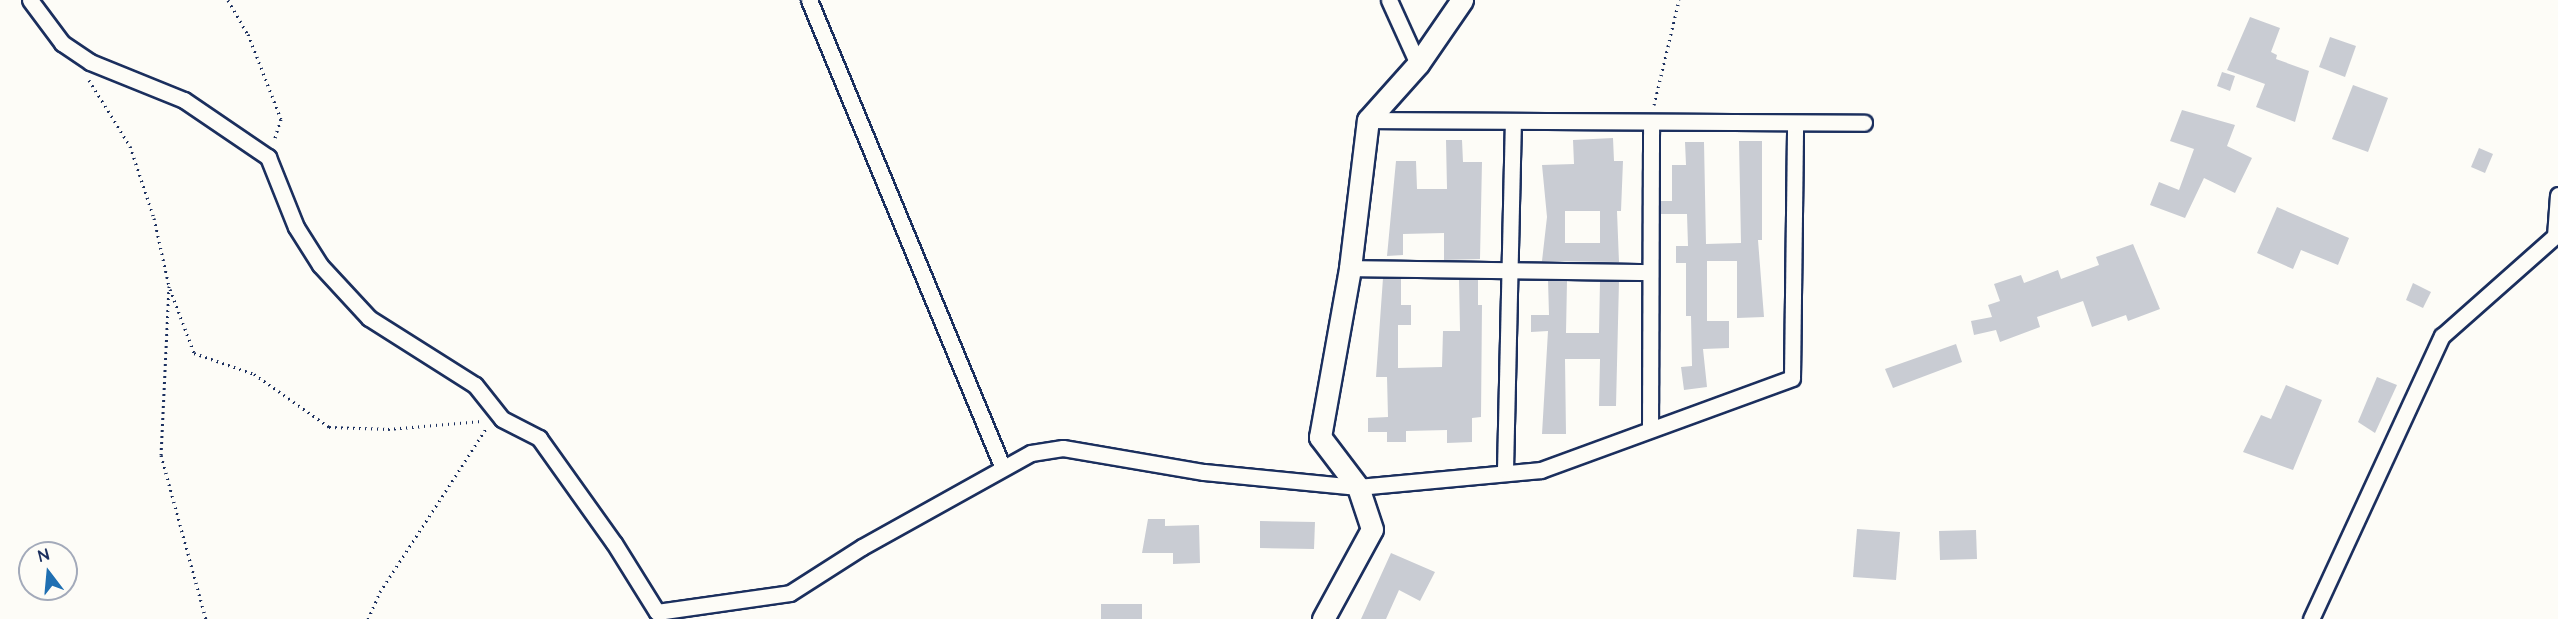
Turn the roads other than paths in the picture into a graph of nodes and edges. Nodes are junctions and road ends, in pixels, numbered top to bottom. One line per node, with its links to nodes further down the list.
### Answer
1 (30, 0): 16 (street)
2 (809, 0): 16 (street)
3 (1389, 0): 5 (street)
4 (1462, 0): 5 (street)
5 (1418, 64): 6 (street)
6 (1368, 120): 7 (street); 12 (street)
7 (1513, 121): 8 (street); 13 (street)
8 (1651, 122): 9 (street); 14 (street)
9 (1795, 123): 10 (street); 15 (street)
10 (1864, 123)
11 (2558, 195): 20 (street)
12 (1350, 268): 13 (street); 18 (street)
13 (1509, 270): 14 (street); 17 (street)
14 (1650, 272): 15 (street)
15 (1650, 429): 17 (street)
16 (1002, 466): 18 (street)
17 (1505, 470): 18 (street)
18 (1358, 487): 19 (street)
19 (1323, 619)
20 (2311, 619)

